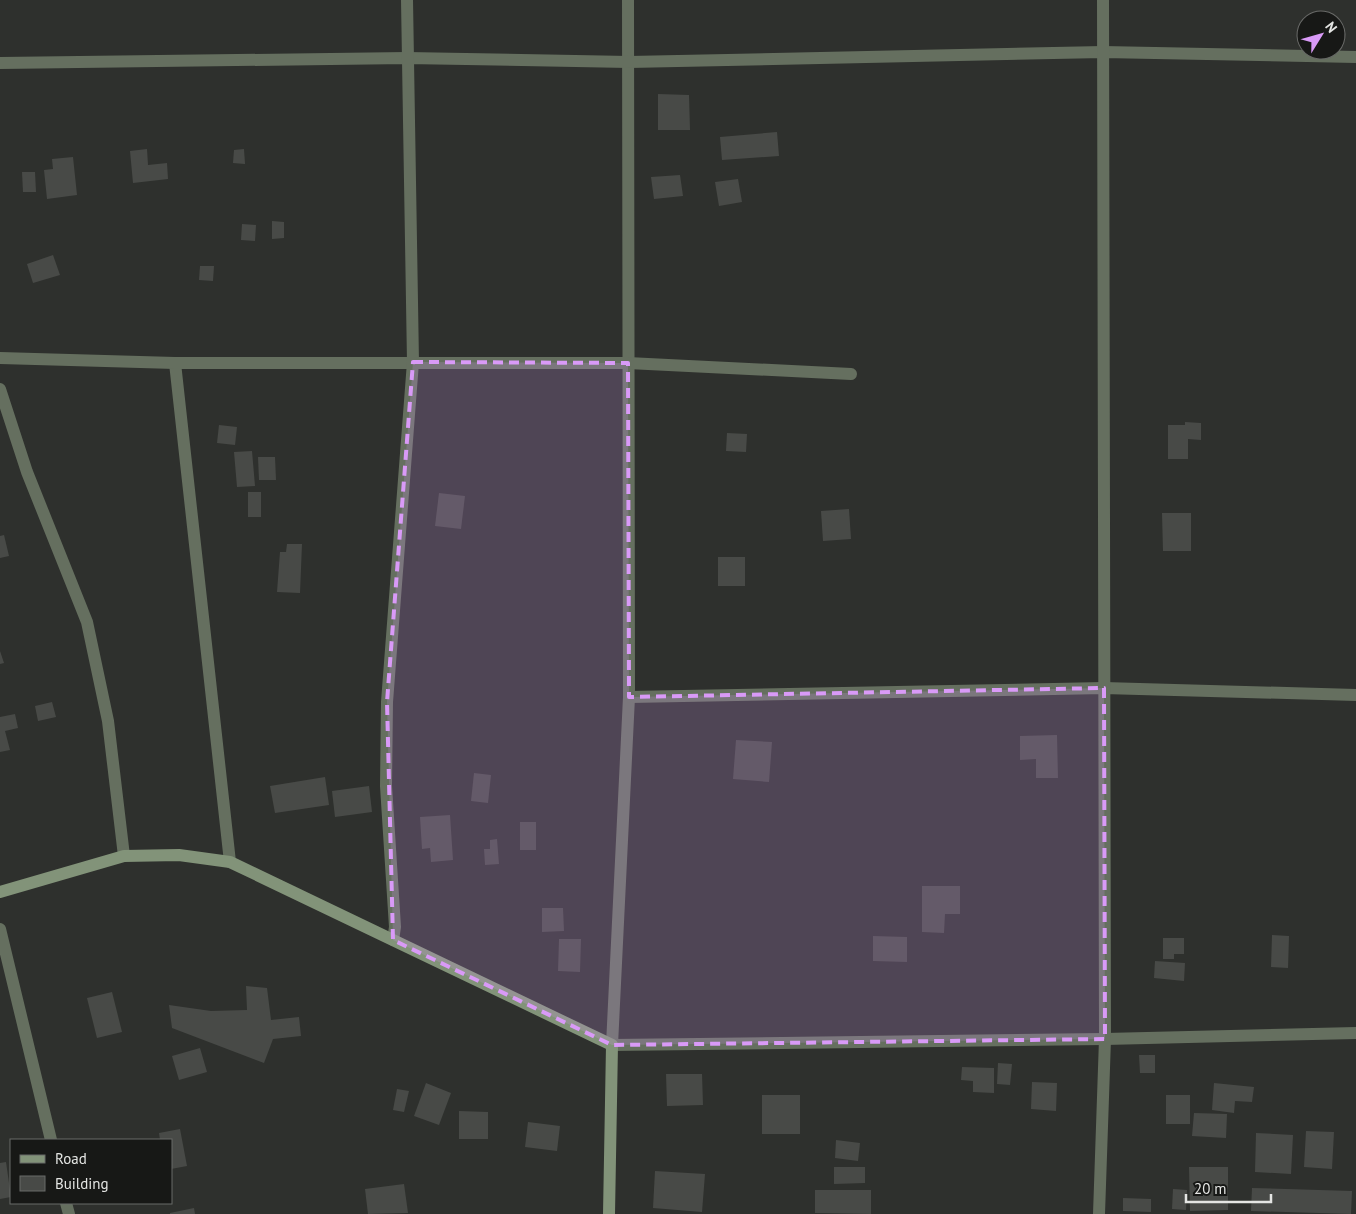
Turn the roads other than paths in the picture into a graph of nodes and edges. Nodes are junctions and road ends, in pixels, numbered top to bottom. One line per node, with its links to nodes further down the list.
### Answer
1 (408, 0): 6 (street)
2 (628, 0): 7 (street)
3 (1103, 0): 4 (street)
4 (1103, 52): 5 (street); 7 (street); 15 (street)
5 (1356, 57)
6 (407, 58): 7 (street); 8 (street); 10 (street)
7 (630, 62): 12 (street)
8 (0, 63)
9 (0, 358): 11 (street)
10 (413, 362): 11 (street); 12 (street); 22 (street)
11 (175, 363): 19 (street)
12 (628, 363): 13 (street); 17 (street)
13 (851, 374)
14 (0, 389): 18 (street)
15 (1104, 688): 16 (street); 17 (street); 24 (street)
16 (1356, 696)
17 (629, 697): 25 (street)
18 (124, 856): 19 (street); 20 (street)
19 (230, 862): 22 (street)
20 (0, 892)
21 (0, 929): 26 (street)
22 (393, 940): 25 (street)
23 (1356, 1033): 24 (street)
24 (1105, 1039): 25 (street); 28 (street)
25 (612, 1045): 27 (street)
26 (51, 1139)
27 (609, 1214)
28 (1099, 1214)

